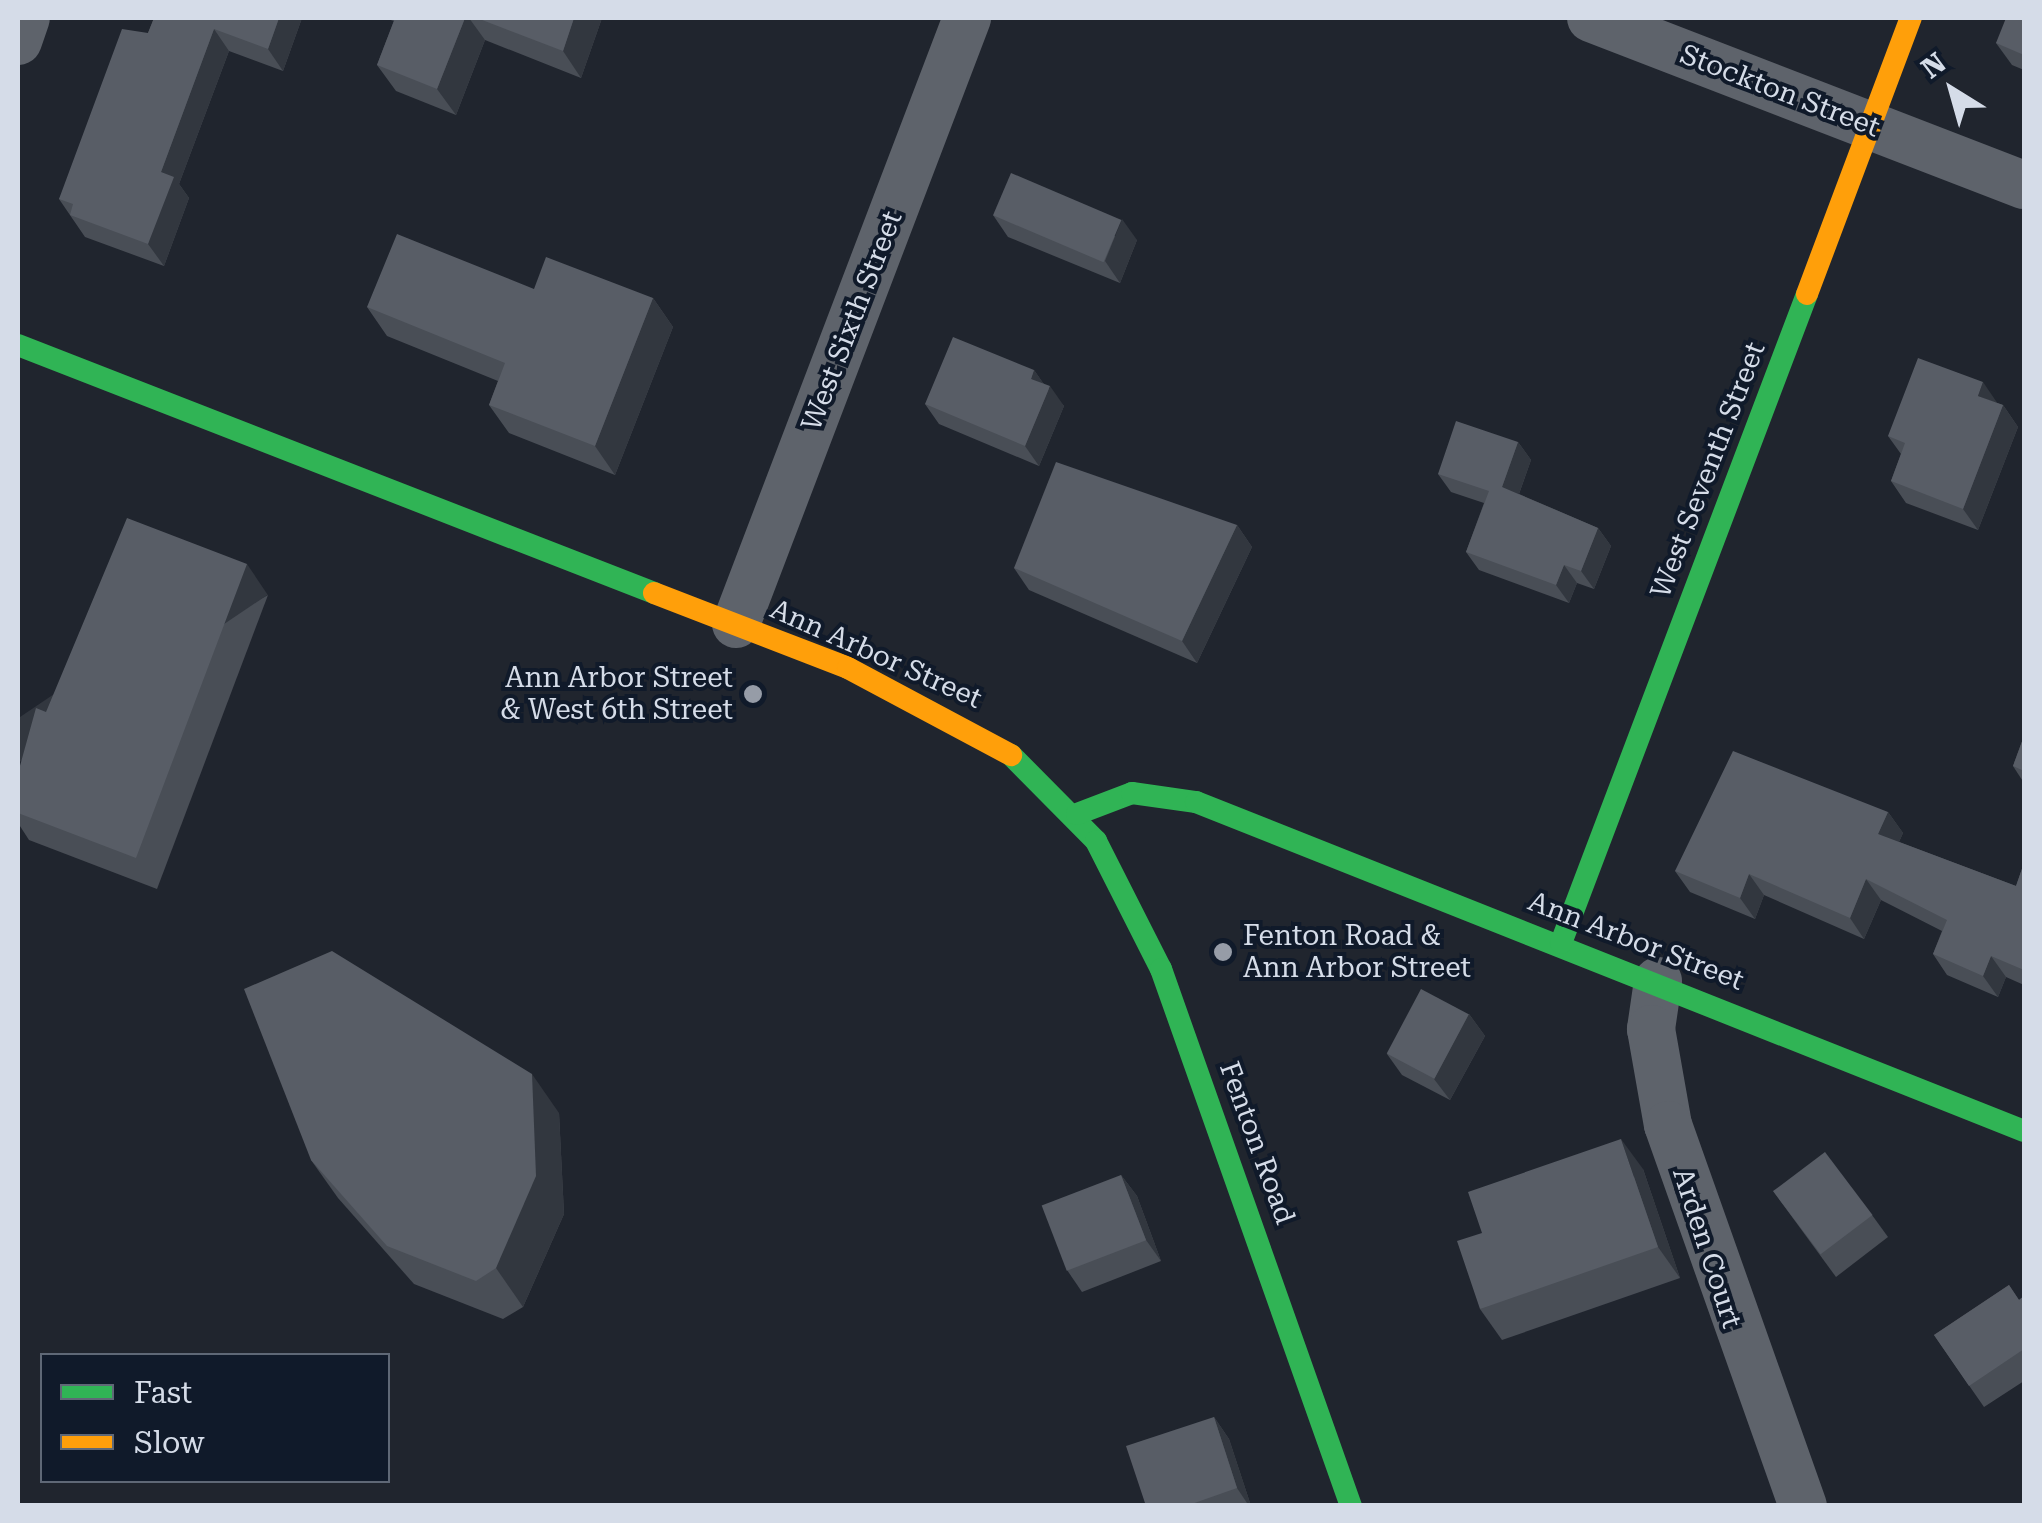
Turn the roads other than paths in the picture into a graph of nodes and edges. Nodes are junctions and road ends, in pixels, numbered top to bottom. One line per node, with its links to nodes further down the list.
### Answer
1 (26, 18): 5 (street)
2 (967, 18): 9 (street, West Sixth Street)
3 (1591, 18): 6 (street, Stockton Street)
4 (1911, 18): 6 (street, West Seventh Street)
5 (18, 40)
6 (1870, 126): 7 (street, Stockton Street); 11 (street, West Seventh Street)
7 (2024, 186)
8 (18, 345): 9 (street, Ann Arbor Street)
9 (736, 624): 10 (street, Ann Arbor Street)
10 (1077, 814): 11 (street, Ann Arbor Street); 14 (street, Fenton Road)
11 (1561, 944): 12 (street, Ann Arbor Street)
12 (1658, 981): 13 (street, Ann Arbor Street); 15 (street, Arden Court)
13 (2024, 1132)
14 (1351, 1506)
15 (1803, 1506)

